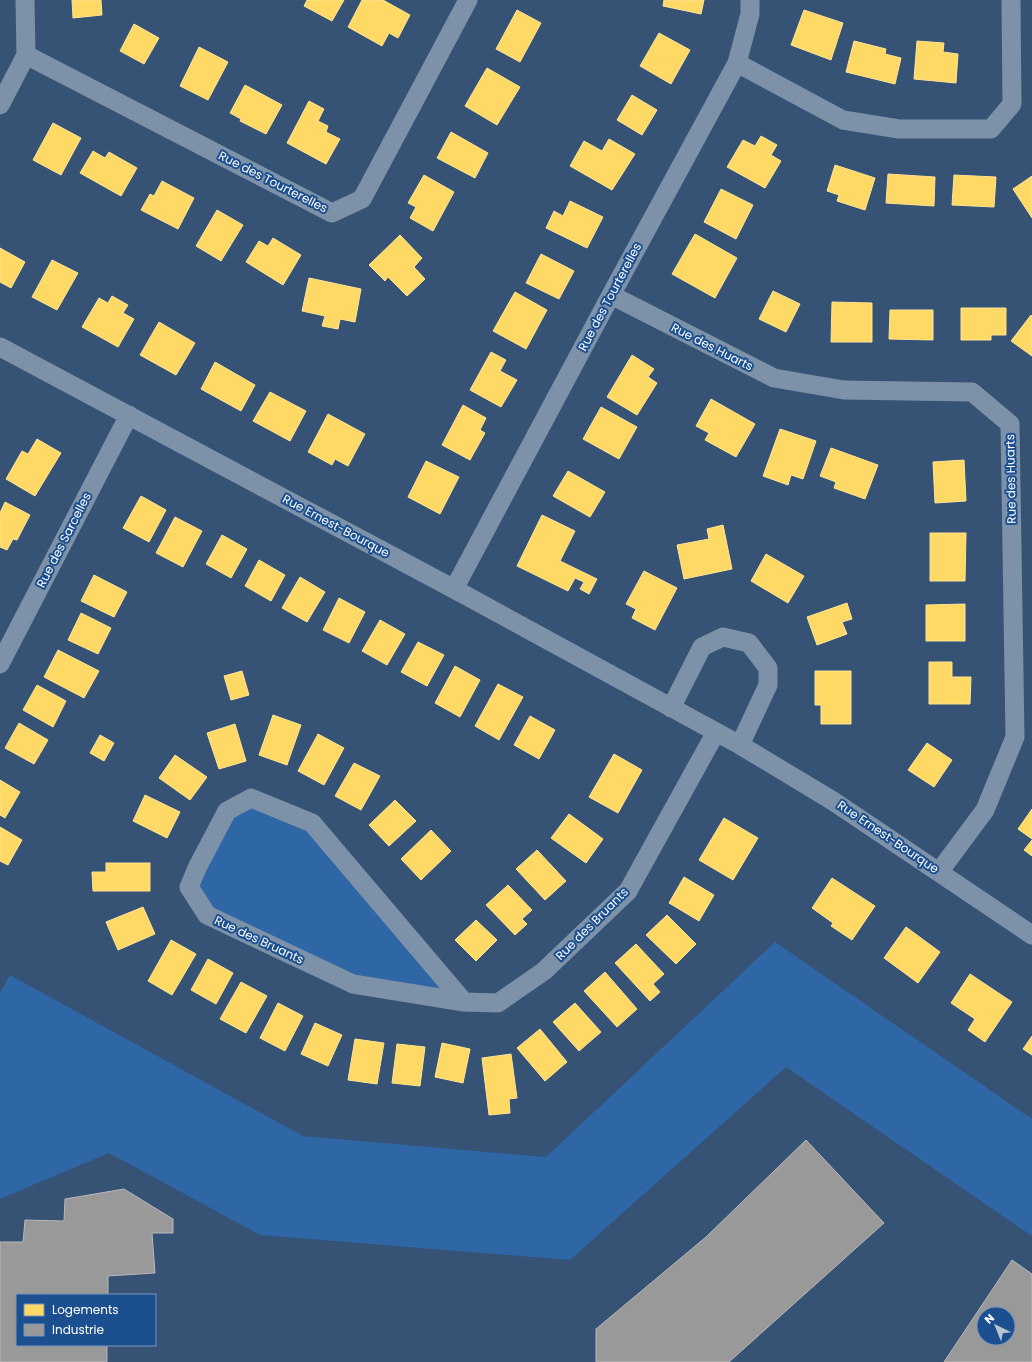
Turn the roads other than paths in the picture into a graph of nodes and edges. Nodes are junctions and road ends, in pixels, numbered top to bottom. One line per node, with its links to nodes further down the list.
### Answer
1 (25, 0): 5 (street)
2 (468, 0): 5 (street, Rue des Tourterelles)
3 (750, 0): 6 (street, Rue des Tourterelles)
4 (1011, 0): 6 (street)
5 (26, 55): 7 (street)
6 (737, 63): 8 (street, Rue des Tourterelles)
7 (0, 105)
8 (611, 295): 11 (street, Rue des Tourterelles); 16 (street, Rue des Huarts)
9 (0, 347): 10 (street, Rue Ernest-Bourque)
10 (129, 415): 11 (street, Rue Ernest-Bourque); 12 (street, Rue des Sarcelles)
11 (454, 589): 13 (street, Rue Ernest-Bourque)
12 (0, 664)
13 (671, 708): 14 (street, Rue Ernest-Bourque); 15 (street)
14 (716, 732): 15 (street, Rue Ernest-Bourque); 18 (street, Rue des Bruants)
15 (740, 746): 16 (street, Rue Ernest-Bourque)
16 (939, 872): 17 (street, Rue Ernest-Bourque)
17 (1032, 935)
18 (464, 1002): 18 (street, Rue des Bruants)

